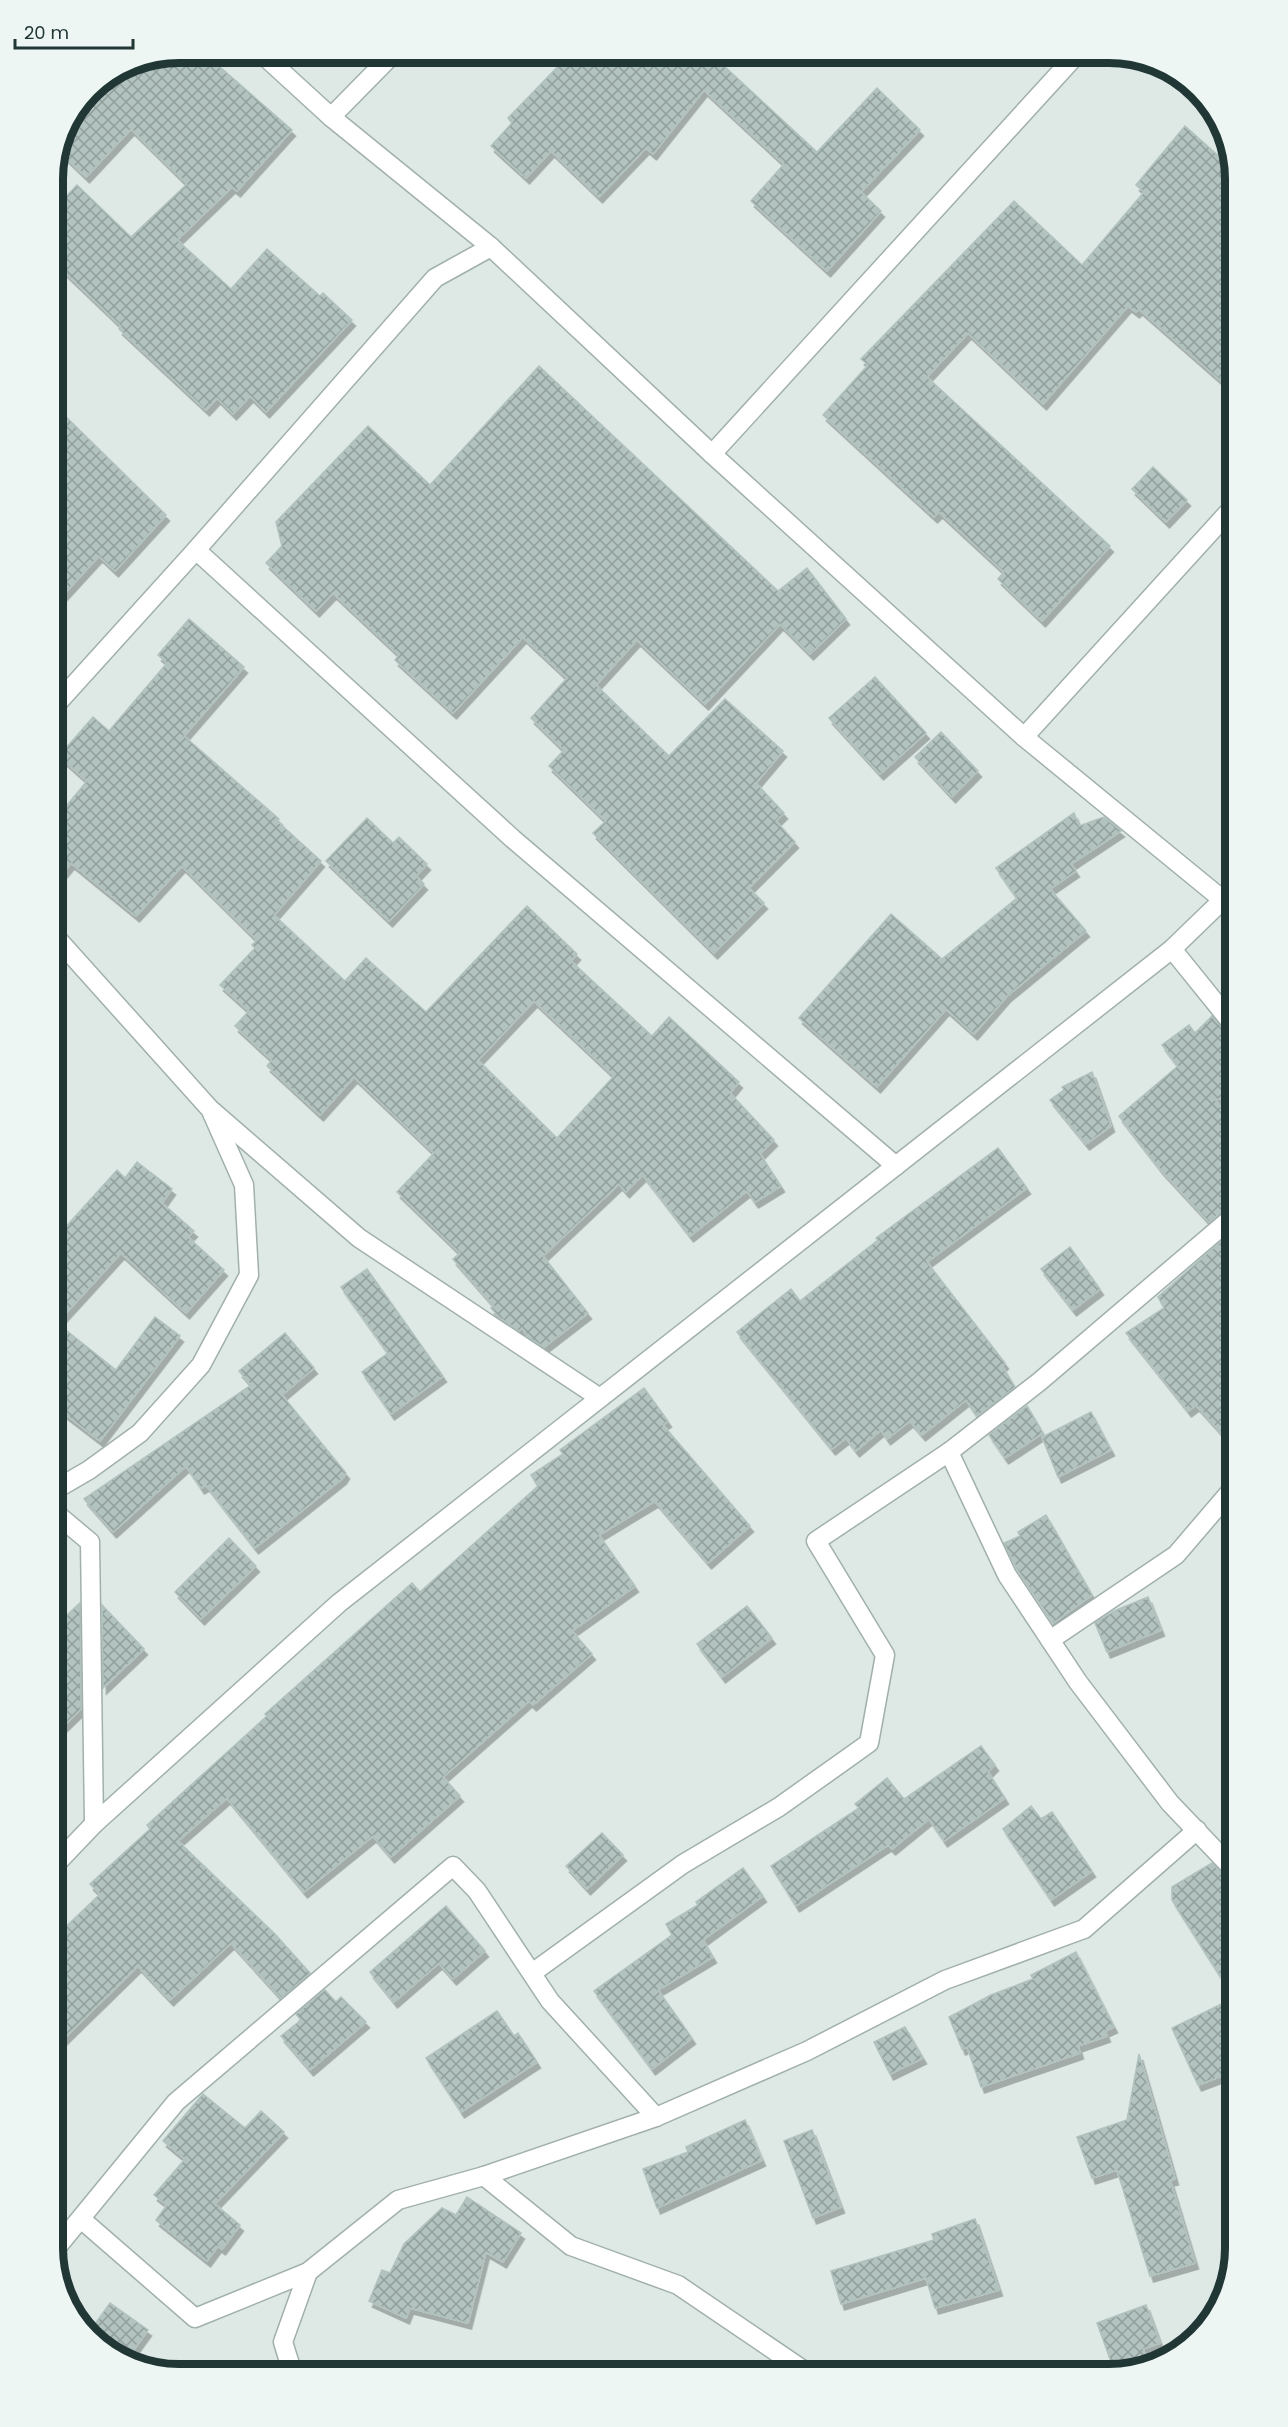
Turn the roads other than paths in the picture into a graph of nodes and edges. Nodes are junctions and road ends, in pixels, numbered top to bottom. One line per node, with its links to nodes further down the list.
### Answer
1 (273, 63): 4 (street)
2 (383, 63): 4 (street)
3 (1069, 63): 6 (street)
4 (331, 117): 5 (street)
5 (491, 247): 6 (street); 8 (street)
6 (712, 454): 10 (street)
7 (1225, 517): 10 (street)
8 (196, 550): 9 (street); 17 (street)
9 (63, 697)
10 (1024, 737): 11 (street)
11 (1225, 891)
12 (1225, 898): 14 (street)
13 (63, 945): 16 (street)
14 (1172, 949): 15 (street); 17 (street)
15 (1225, 1014)
16 (210, 1109): 19 (street); 21 (street)
17 (896, 1166): 19 (street)
18 (1225, 1224): 20 (street)
19 (600, 1398): 25 (street)
20 (950, 1452): 24 (street); 29 (street)
21 (63, 1485)
22 (1225, 1499): 24 (street)
23 (63, 1519): 25 (street)
24 (1050, 1640): 26 (street)
25 (94, 1824): 27 (street)
26 (1197, 1830): 28 (street); 30 (street)
27 (63, 1856)
28 (1225, 1859)
29 (532, 1972): 30 (street); 32 (street)
30 (656, 2117): 31 (street)
31 (484, 2175): 34 (street); 36 (street)
32 (81, 2219): 33 (street); 34 (street)
33 (63, 2240)
34 (308, 2272): 35 (street)
35 (290, 2364)
36 (794, 2364)

